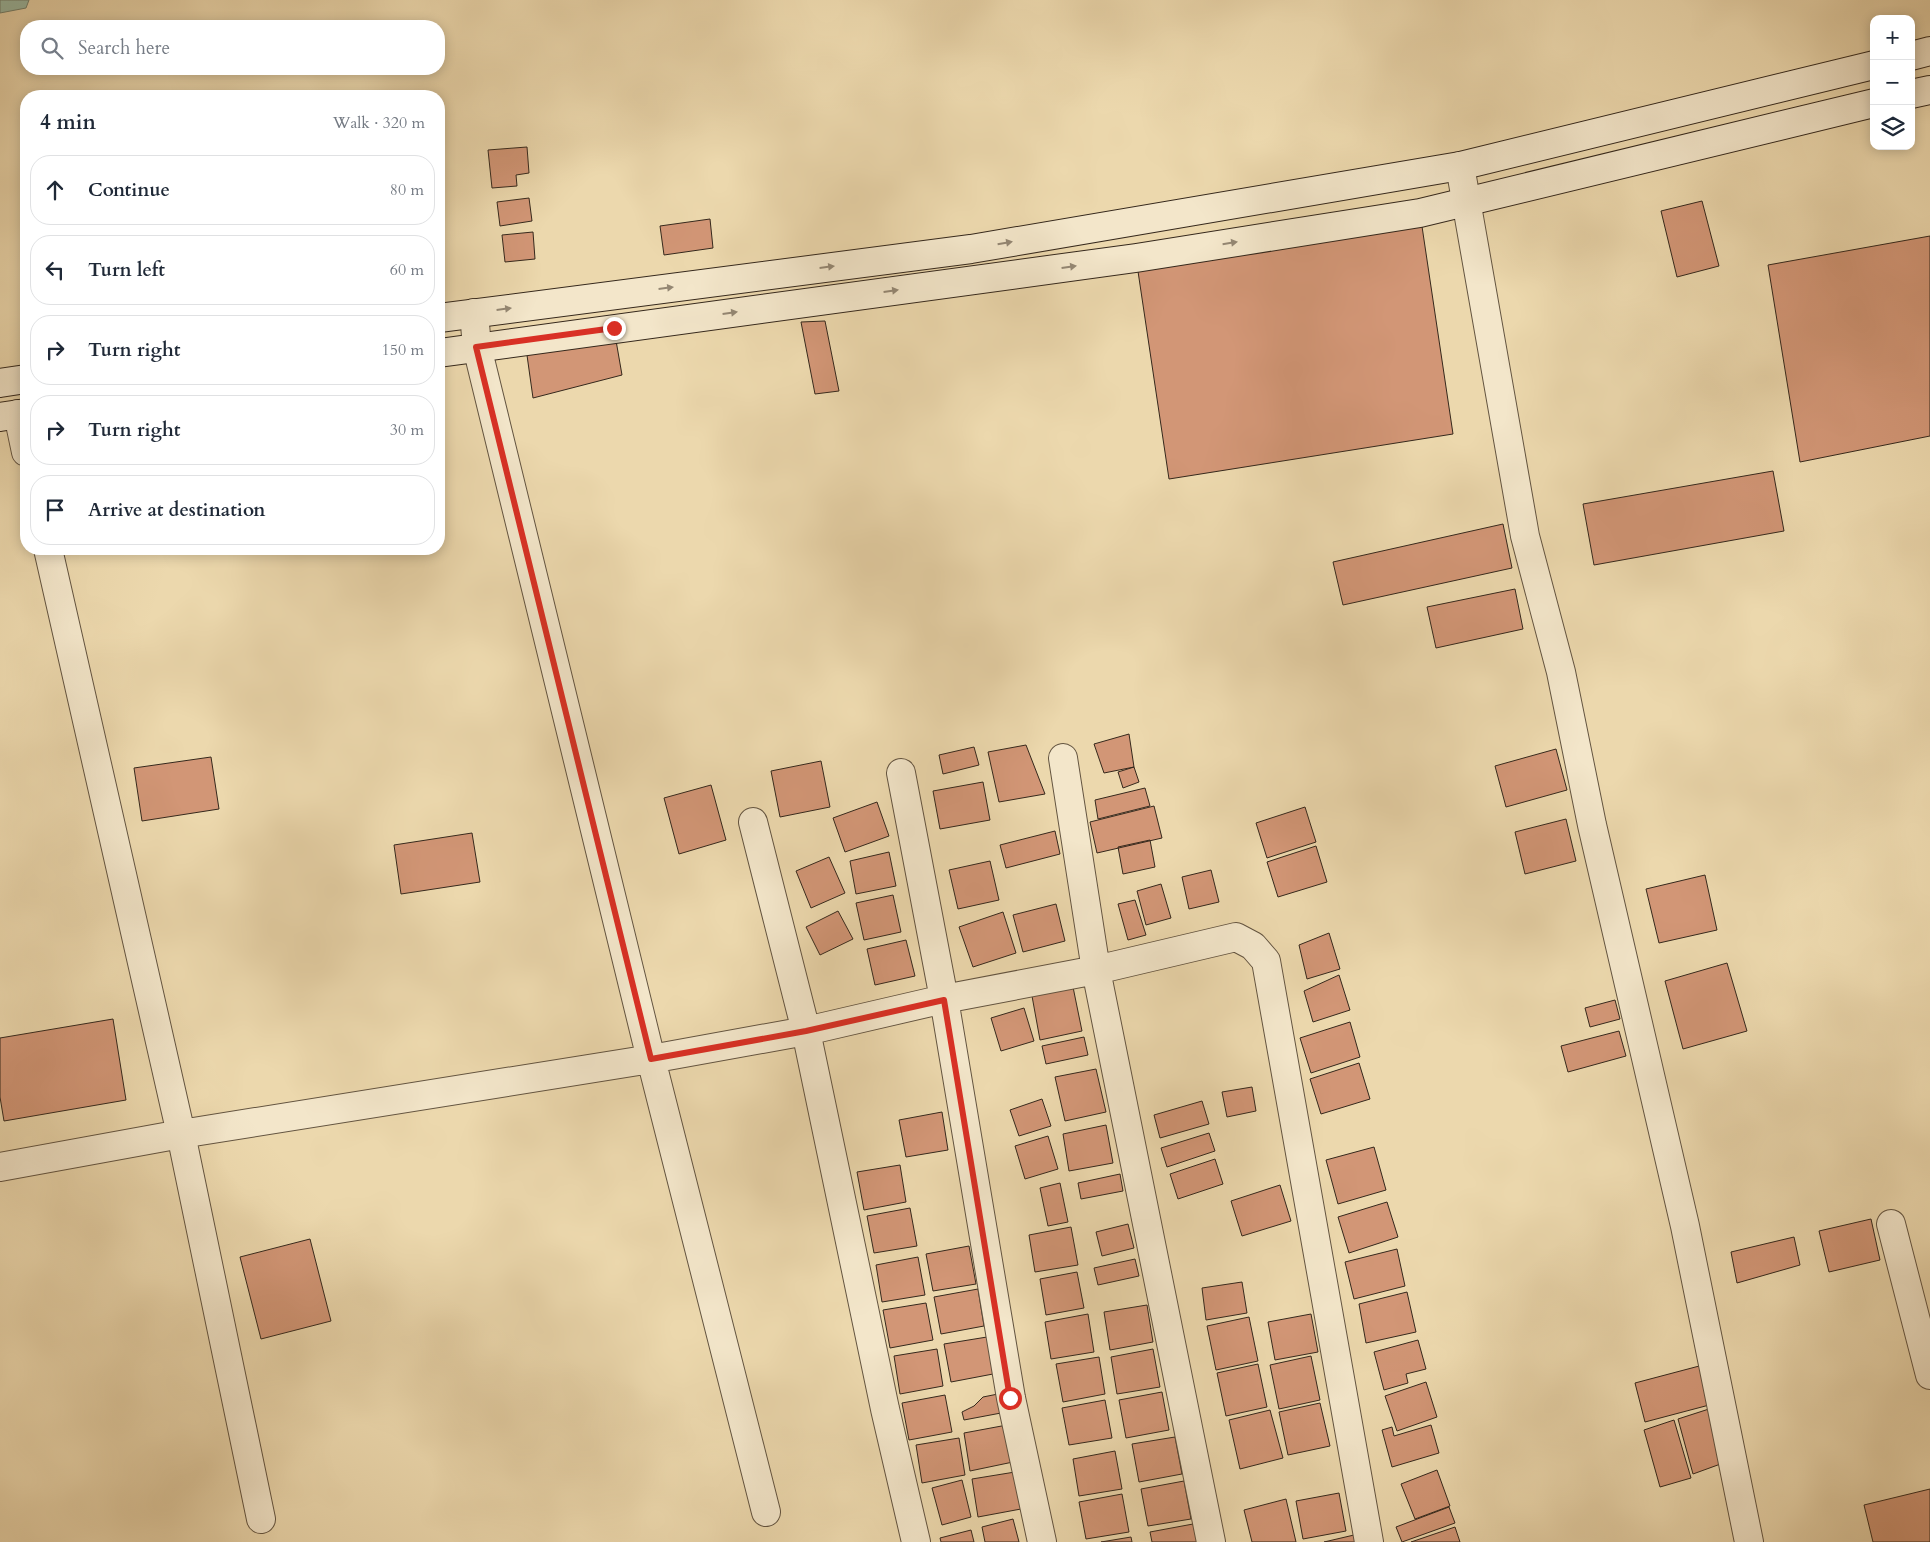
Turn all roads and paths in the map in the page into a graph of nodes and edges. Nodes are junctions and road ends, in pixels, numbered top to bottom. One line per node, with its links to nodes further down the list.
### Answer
1 (1930, 51): 2 (street)
2 (1915, 55)
3 (1870, 66): 7 (street)
4 (1930, 90): 5 (street)
5 (1915, 93)
6 (1870, 104): 8 (street)
7 (1460, 166): 8 (street); 9 (street, one-way to 7)
8 (1467, 203): 10 (street, one-way to 8); 37 (street)
9 (971, 249): 10 (street); 11 (street, one-way to 9)
10 (977, 280): 13 (street, one-way to 10)
11 (474, 313): 12 (street); 13 (street)
12 (445, 317)
13 (476, 347): 14 (street); 26 (street)
14 (445, 352)
15 (20, 380): 16 (street)
16 (0, 383)
17 (15, 415): 18 (street)
18 (20, 432)
19 (49, 555): 27 (street)
20 (1063, 758): 23 (street)
21 (901, 773): 24 (street)
22 (753, 822): 25 (street)
23 (1096, 970): 24 (street); 35 (street); 36 (street)
24 (944, 1000): 25 (street); 34 (street)
25 (806, 1031): 26 (street); 33 (street)
26 (651, 1059): 27 (street); 31 (street)
27 (181, 1134): 28 (street); 32 (street)
28 (0, 1167)
29 (1892, 1224): 30 (street)
30 (1930, 1375)
31 (766, 1512)
32 (261, 1519)
33 (916, 1542)
34 (1042, 1542)
35 (1211, 1542)
36 (1369, 1542)
37 (1749, 1542)

